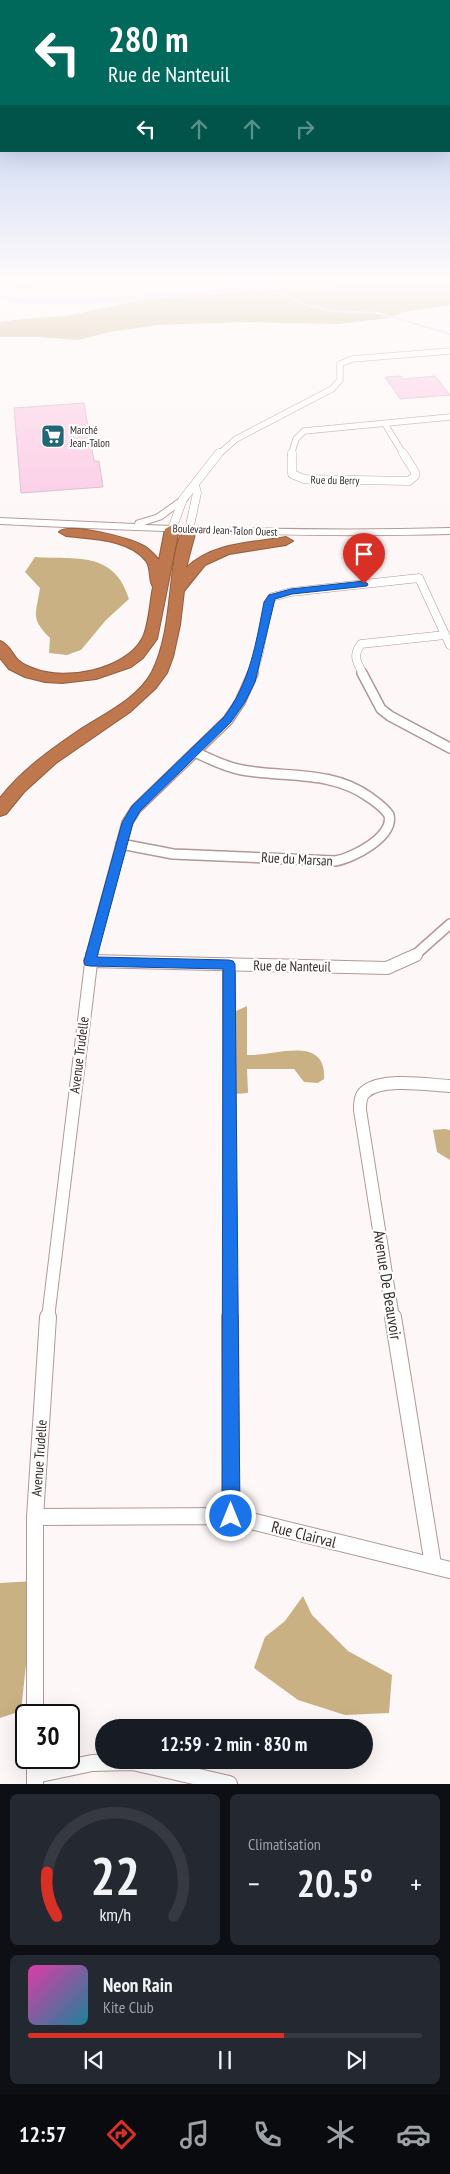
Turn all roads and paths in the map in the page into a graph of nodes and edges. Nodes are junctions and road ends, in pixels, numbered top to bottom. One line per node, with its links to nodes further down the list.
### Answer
1 (340, 367): 4 (street)
2 (450, 417): 3 (street, Rue du Berry)
3 (384, 424): 3 (street, Rue du Berry)
4 (195, 485): 5 (street); 13 (street)
5 (184, 499): 8 (street); 12 (street)
6 (0, 521): 7 (street, Boulevard Jean-Talon Ouest)
7 (13, 526): 8 (street, Boulevard Jean-Talon Ouest); 9 (street, Boulevard Jean-Talon Ouest); 11 (street, Boulevard Jean-Talon Ouest)
8 (123, 526): 12 (street, Boulevard Jean-Talon Ouest)
9 (0, 529)
10 (450, 531): 13 (street, Boulevard Jean-Talon Ouest)
11 (66, 532): 12 (street, Boulevard Jean-Talon Ouest); 16 (highway)
12 (171, 533): 13 (street, Boulevard Jean-Talon Ouest); 16 (highway)
13 (187, 533): 15 (street, Boulevard Jean-Talon Ouest); 17 (highway)
14 (450, 540): 15 (street, Boulevard Jean-Talon Ouest)
15 (286, 541): 17 (highway)
16 (158, 588): 20 (highway)
17 (177, 597): 23 (highway)
18 (445, 635): 19 (street); 21 (street); 22 (street, Avenue Trudelle)
19 (450, 645)
20 (0, 646)
21 (450, 748)
22 (195, 752): 24 (street, Avenue Trudelle); 24 (street, Rue du Marsan)
23 (0, 810)
24 (121, 844): 26 (street, Avenue Trudelle)
25 (450, 924): 27 (street, Rue de Nanteuil)
26 (90, 961): 27 (street, Rue de Nanteuil); 30 (street, Avenue Trudelle)
27 (229, 964): 29 (street)
28 (450, 1086): 31 (street, Avenue De Beauvoir)
29 (231, 1516): 30 (street, Rue Clairval); 31 (street, Rue Clairval)
30 (35, 1517): 33 (street, Avenue Trudelle)
31 (433, 1565): 32 (street, Rue Clairval)
32 (450, 1570)
33 (35, 1704)
34 (35, 1772): 35 (street)
35 (229, 1784)

